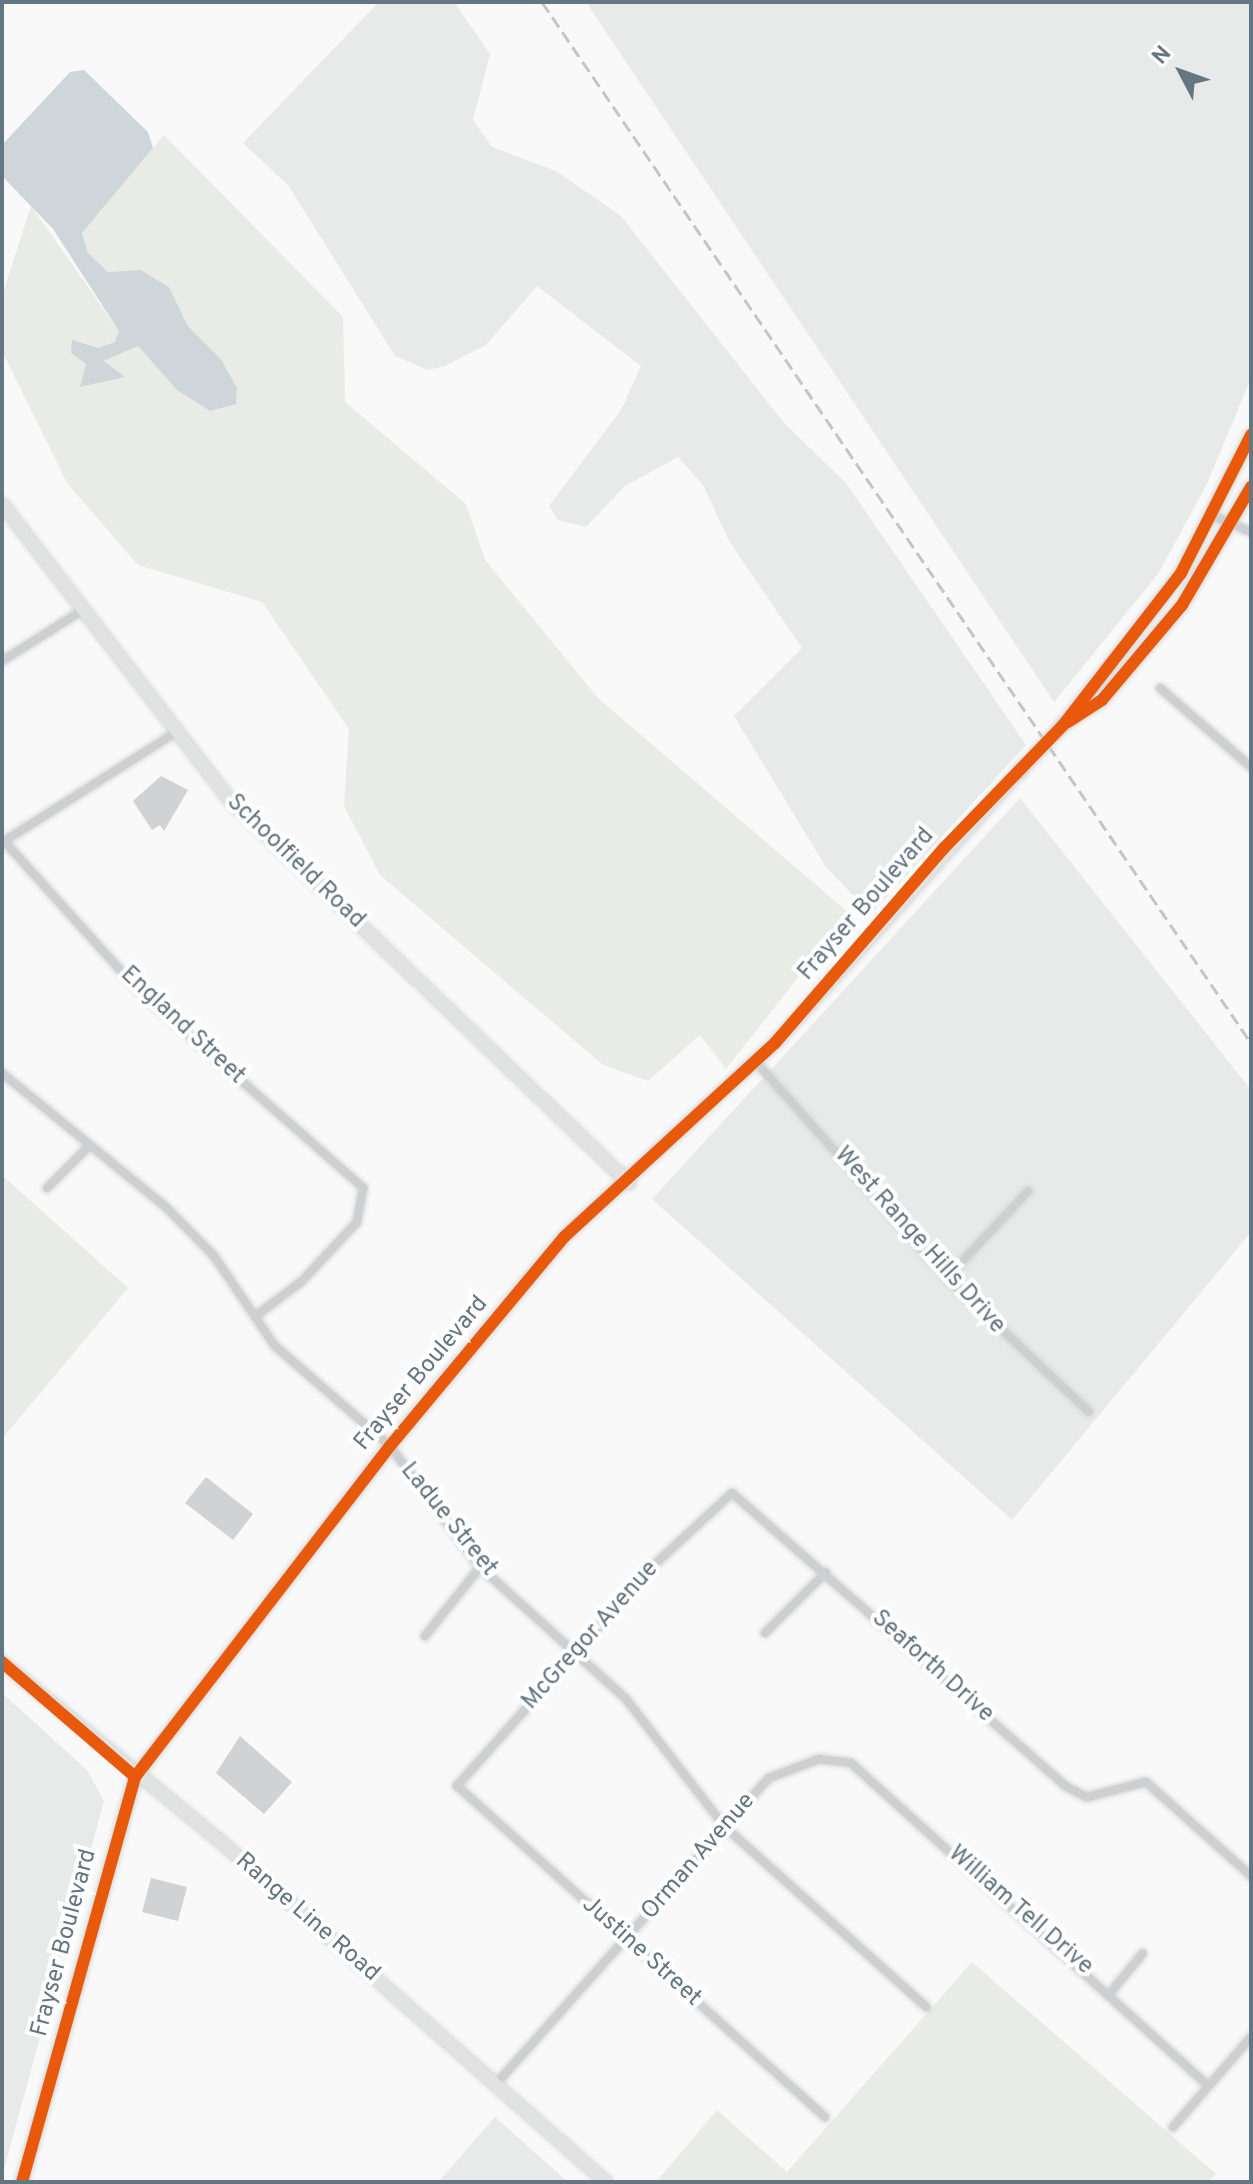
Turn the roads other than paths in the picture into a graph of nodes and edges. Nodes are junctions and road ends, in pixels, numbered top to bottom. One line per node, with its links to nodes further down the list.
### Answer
1 (1251, 435): 4 (main road)
2 (1251, 487): 5 (main road)
3 (3, 507): 7 (main road, Schoolfield Road)
4 (1214, 516): 5 (street); 10 (main road)
5 (1232, 525): 6 (street); 10 (main road)
6 (1251, 532)
7 (83, 610): 8 (street); 11 (main road, Schoolfield Road)
8 (2, 661)
9 (1160, 688): 12 (street)
10 (1064, 724): 14 (main road, Frayser Boulevard, bridge)
11 (175, 733): 13 (street); 17 (main road, Schoolfield Road)
12 (1251, 767)
13 (3, 842): 21 (street, England Street)
14 (756, 1062): 17 (main road, Frayser Boulevard); 20 (street, West Range Hills Drive)
15 (2, 1073): 16 (street, Ladue Street)
16 (88, 1147): 18 (street); 21 (street, Ladue Street)
17 (629, 1183): 23 (main road, Frayser Boulevard)
18 (47, 1188)
19 (1028, 1191): 20 (street)
20 (947, 1278): 22 (street, West Range Hills Drive)
21 (257, 1315): 23 (street, Ladue Street)
22 (1089, 1412)
23 (390, 1446): 25 (street, Ladue Street); 32 (main road, Frayser Boulevard)
24 (732, 1493): 26 (street, Seaforth Drive); 29 (street, McGregor Avenue)
25 (480, 1567): 28 (street); 29 (street, Ladue Street)
26 (826, 1572): 27 (street); 35 (street, Seaforth Drive)
27 (765, 1633)
28 (425, 1636)
29 (575, 1652): 33 (street, McGregor Avenue); 34 (street, Ladue Street)
30 (2, 1662): 32 (main road, Range Line Road)
31 (819, 1759): 34 (street, Orman Avenue); 38 (street, William Tell Drive)
32 (135, 1777): 41 (main road, Range Line Road); 45 (main road, Frayser Boulevard)
33 (457, 1786): 36 (street, Justine Street)
34 (725, 1827): 36 (street, Orman Avenue); 39 (street, Ladue Street)
35 (1251, 1876)
36 (626, 1940): 41 (street, Orman Avenue); 43 (street, Justine Street)
37 (1143, 1953): 38 (street)
38 (1111, 1992): 42 (street, William Tell Drive)
39 (926, 2007)
40 (1251, 2037): 42 (street)
41 (496, 2084): 46 (main road, Range Line Road)
42 (1208, 2086): 44 (street)
43 (825, 2117)
44 (1173, 2127)
45 (22, 2182)
46 (606, 2182)

